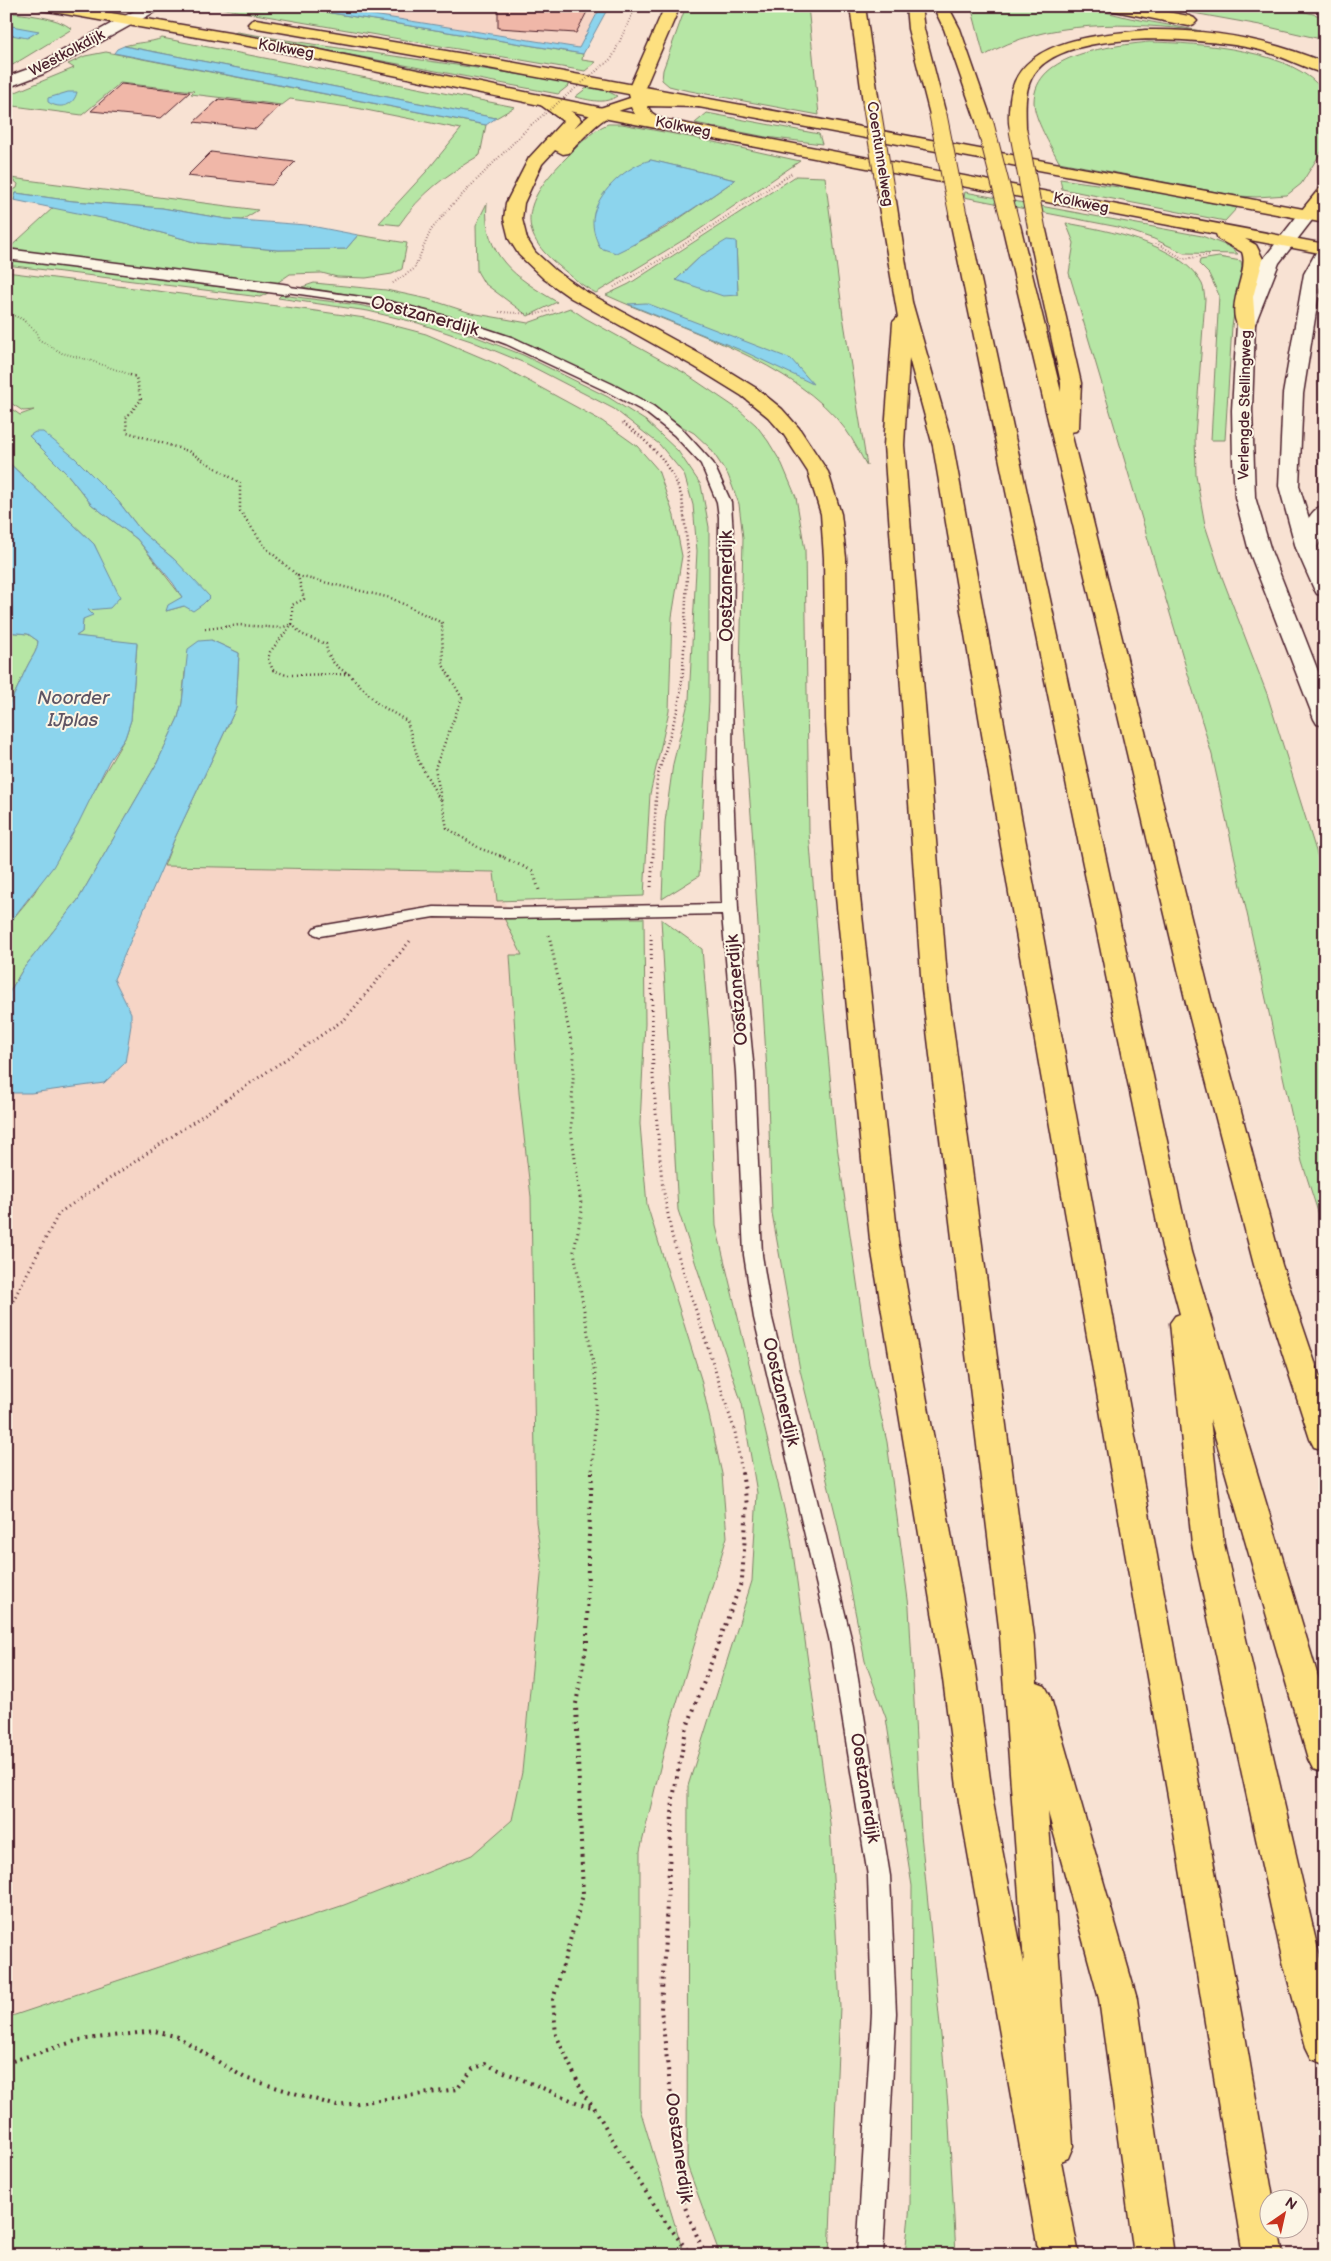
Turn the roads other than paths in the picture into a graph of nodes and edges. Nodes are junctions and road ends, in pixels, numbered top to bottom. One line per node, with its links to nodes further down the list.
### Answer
1 (42, 6): 10 (main road, Kolkweg)
2 (134, 6): 10 (main road)
3 (153, 6): 9 (main road); 10 (main road)
4 (673, 6): 15 (main road)
5 (857, 6): 27 (main road, Coentunnelweg, bridge)
6 (913, 6): 36 (main road, bridge)
7 (940, 6): 29 (main road, bridge)
8 (1110, 6): 12 (main road)
9 (172, 10)
10 (119, 20): 14 (main road, Westkolkdijk); 16 (main road, Kolkweg)
11 (241, 21): 15 (main road, Kolkweg)
12 (1307, 45)
13 (1325, 69): 29 (main road, bridge)
14 (6, 81)
15 (636, 96): 17 (main road); 18 (main road); 21 (main road, Kolkweg)
16 (544, 100): 17 (main road, Kolkweg); 19 (main road)
17 (603, 113): 18 (main road, Kolkweg); 19 (main road)
18 (659, 123): 22 (main road, Kolkweg)
19 (521, 188): 42 (main road)
20 (1325, 193): 21 (main road)
21 (1316, 217): 23 (main road, Verlengde Stellingweg)
22 (1212, 228): 23 (main road, Kolkweg); 28 (main road)
23 (1283, 243): 24 (main road, Kolkweg); 28 (main road, Verlengde Stellingweg)
24 (1325, 250): 31 (main road)
25 (6, 254): 26 (main road, Oostzanerdijk)
26 (283, 289): 34 (lane, Oostzanerdijk)
27 (903, 302): 38 (main road); 44 (main road)
28 (1246, 324): 33 (main road, Verlengde Stellingweg)
29 (1068, 460): 37 (main road)
30 (1325, 511): 31 (main road)
31 (1307, 548): 32 (main road)
32 (1325, 589)
33 (1325, 720)
34 (730, 910): 35 (lane); 41 (lane, Oostzanerdijk)
35 (320, 931)
36 (1178, 1252): 39 (main road); 40 (main road)
37 (1325, 1439)
38 (1017, 1636): 42 (main road); 43 (main road)
39 (1325, 1759)
40 (1325, 2047)
41 (870, 2255)
42 (1060, 2255)
43 (1154, 2255)
44 (1263, 2255)

